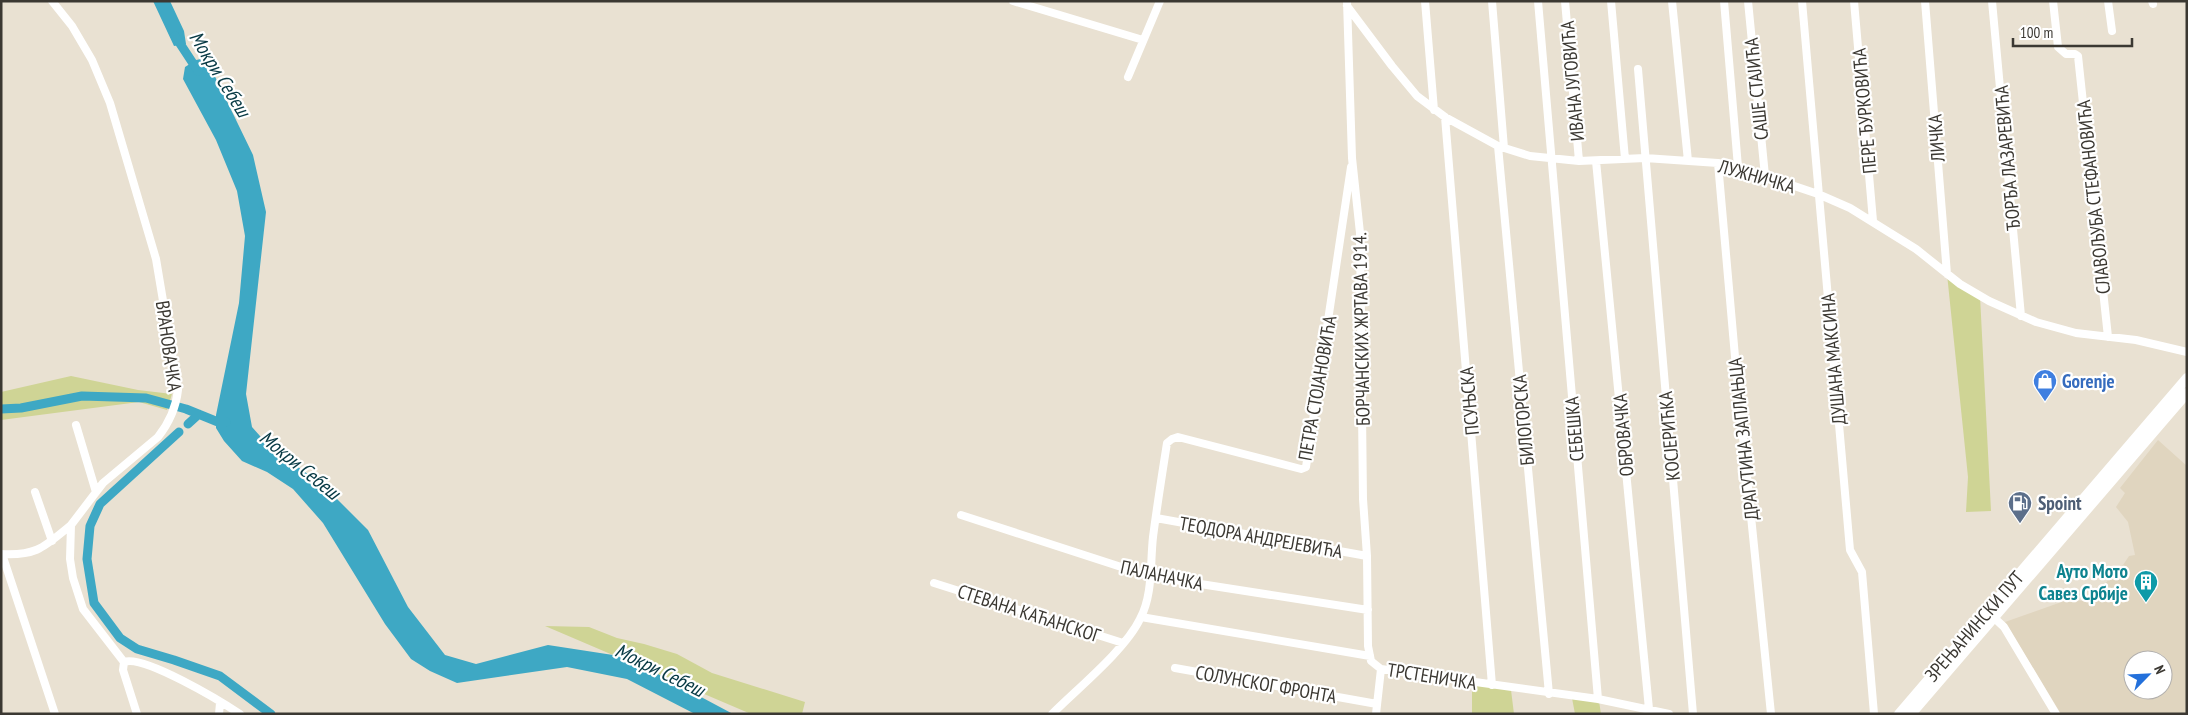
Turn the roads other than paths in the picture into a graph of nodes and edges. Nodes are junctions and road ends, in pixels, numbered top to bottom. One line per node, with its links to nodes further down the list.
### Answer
1 (52, 1): 46 (street, ВРАНОВАЧКА)
2 (1013, 1): 20 (street)
3 (1160, 1): 20 (street)
4 (1425, 1): 23 (street)
5 (1492, 1): 25 (street, БИЛОГОРСКА)
6 (1538, 1): 27 (street, СЕБЕШКА)
7 (1565, 1): 30 (street, ИВАНА ЈУГОВИЋА)
8 (1610, 1): 28 (street)
9 (1672, 1): 32 (street)
10 (1724, 1): 34 (street)
11 (1748, 1): 35 (street, САШЕ СТАЈИЋА)
12 (1802, 1): 36 (street, ДУШАНА МАКСИНА)
13 (1854, 1): 37 (street, ПЕРЕ ЂУРКОВИЋА)
14 (1926, 1): 38 (street, ЛИЧКА)
15 (1992, 1): 39 (street, ЂОРЂА ЛАЗАРЕВИЋА)
16 (2053, 1): 40 (street, СЛАВОЉУБА СТЕФАНОВИЋА)
17 (2108, 1): 19 (street)
18 (1347, 4): 23 (street, ЛУЖНИЧКА); 26 (street, БОРЧАНСКИХ ЖРТАВА 1914.)
19 (2112, 31)
20 (1143, 40): 22 (street)
21 (1638, 69): 29 (street, КОСЈЕРИЋКА)
22 (1128, 77)
23 (1434, 110): 24 (street, ЛУЖНИЧКА)
24 (1445, 117): 25 (street, ЛУЖНИЧКА); 63 (street, ПСУЊСКА)
25 (1501, 147): 27 (street, ЛУЖНИЧКА); 64 (street, БИЛОГОРСКА)
26 (1352, 158): 48 (street, ПЕТРА СТОЈАНОВИЋА); 52 (street, БОРЧАНСКИХ ЖРТАВА 1914.)
27 (1551, 158): 30 (street, ЛУЖНИЧКА); 65 (street, СЕБЕШКА)
28 (1625, 158): 29 (street, ЛУЖНИЧКА); 31 (street, ЛУЖНИЧКА)
29 (1645, 158): 32 (street, ЛУЖНИЧКА); 76 (street, КОСЈЕРИЋКА)
30 (1579, 161): 31 (street, ЛУЖНИЧКА)
31 (1596, 161): 68 (street, ОБРОВАЧКА)
32 (1688, 162): 33 (street, ЛУЖНИЧКА)
33 (1718, 163): 34 (street, ЛУЖНИЧКА); 77 (street, ДРАГУТИНА ЗАПЛАЊЦА)
34 (1738, 167): 35 (street, ЛУЖНИЧКА)
35 (1765, 176): 36 (street, ЛУЖНИЧКА)
36 (1818, 194): 37 (street, ЛУЖНИЧКА); 78 (street, ДУШАНА МАКСИНА)
37 (1873, 222): 38 (street, ЛУЖНИЧКА)
38 (1947, 274): 39 (street, ЛУЖНИЧКА)
39 (2021, 316): 40 (street, ЛУЖНИЧКА)
40 (2108, 337): 41 (street, ЛУЖНИЧКА)
41 (2187, 352)
42 (2187, 378): 56 (main road, ЗРЕЊАНИНСКИ ПУТ)
43 (2187, 393): 56 (main road, ЗРЕЊАНИНСКИ ПУТ)
44 (76, 425): 46 (street)
45 (35, 492): 50 (street)
46 (96, 492): 49 (street, ВРАНОВАЧКА)
47 (961, 515): 53 (street, ПАЛАНАЧКА)
48 (1156, 518): 52 (street, ТЕОДОРА АНДРЕЈЕВИЋА); 53 (street, ПЕТРА СТОЈАНОВИЋА)
49 (71, 525): 50 (street, ВРАНОВАЧКА); 60 (street)
50 (52, 541): 51 (street, ВРАНОВАЧКА)
51 (2, 554): 69 (street)
52 (1367, 556): 55 (street, БОРЧАНСКИХ ЖРТАВА 1914.)
53 (1150, 576): 55 (street, ПАЛАНАЧКА); 57 (street, ПЕТРА СТОЈАНОВИЋА)
54 (934, 583): 58 (street, СТЕВАНА КАЋАНСКОГ)
55 (1368, 610): 59 (street, БОРЧАНСКИХ ЖРТАВА 1914.)
56 (1991, 614): 79 (main road, ЗРЕЊАНИНСКИ ПУТ); 80 (main road, ЗРЕЊАНИНСКИ ПУТ); 81 (street)
57 (1141, 617): 58 (street, ПЕТРА СТОЈАНОВИЋА); 59 (street, ТРСТЕНИЧКА)
58 (1123, 643): 73 (street, ПЕТРА СТОЈАНОВИЋА)
59 (1370, 656): 62 (street, ТРСТЕНИЧКА)
60 (124, 662): 66 (street); 70 (street)
61 (1175, 668): 67 (street, СОЛУНСКОГ ФРОНТА)
62 (1381, 669): 63 (street, ТРСТЕНИЧКА); 67 (street)
63 (1492, 685): 64 (street, ТРСТЕНИЧКА)
64 (1549, 694): 65 (street, ТРСТЕНИЧКА)
65 (1598, 700): 68 (street, ТРСТЕНИЧКА)
66 (220, 703): 71 (street); 72 (street)
67 (1377, 704): 74 (street)
68 (1649, 709): 75 (street, ТРСТЕНИЧКА)
69 (55, 714)
70 (137, 714)
71 (219, 714)
72 (240, 714)
73 (1052, 714)
74 (1376, 714)
75 (1669, 714)
76 (1693, 714)
77 (1771, 714)
78 (1874, 714)
79 (1899, 714)
80 (1911, 714)
81 (2056, 714)

